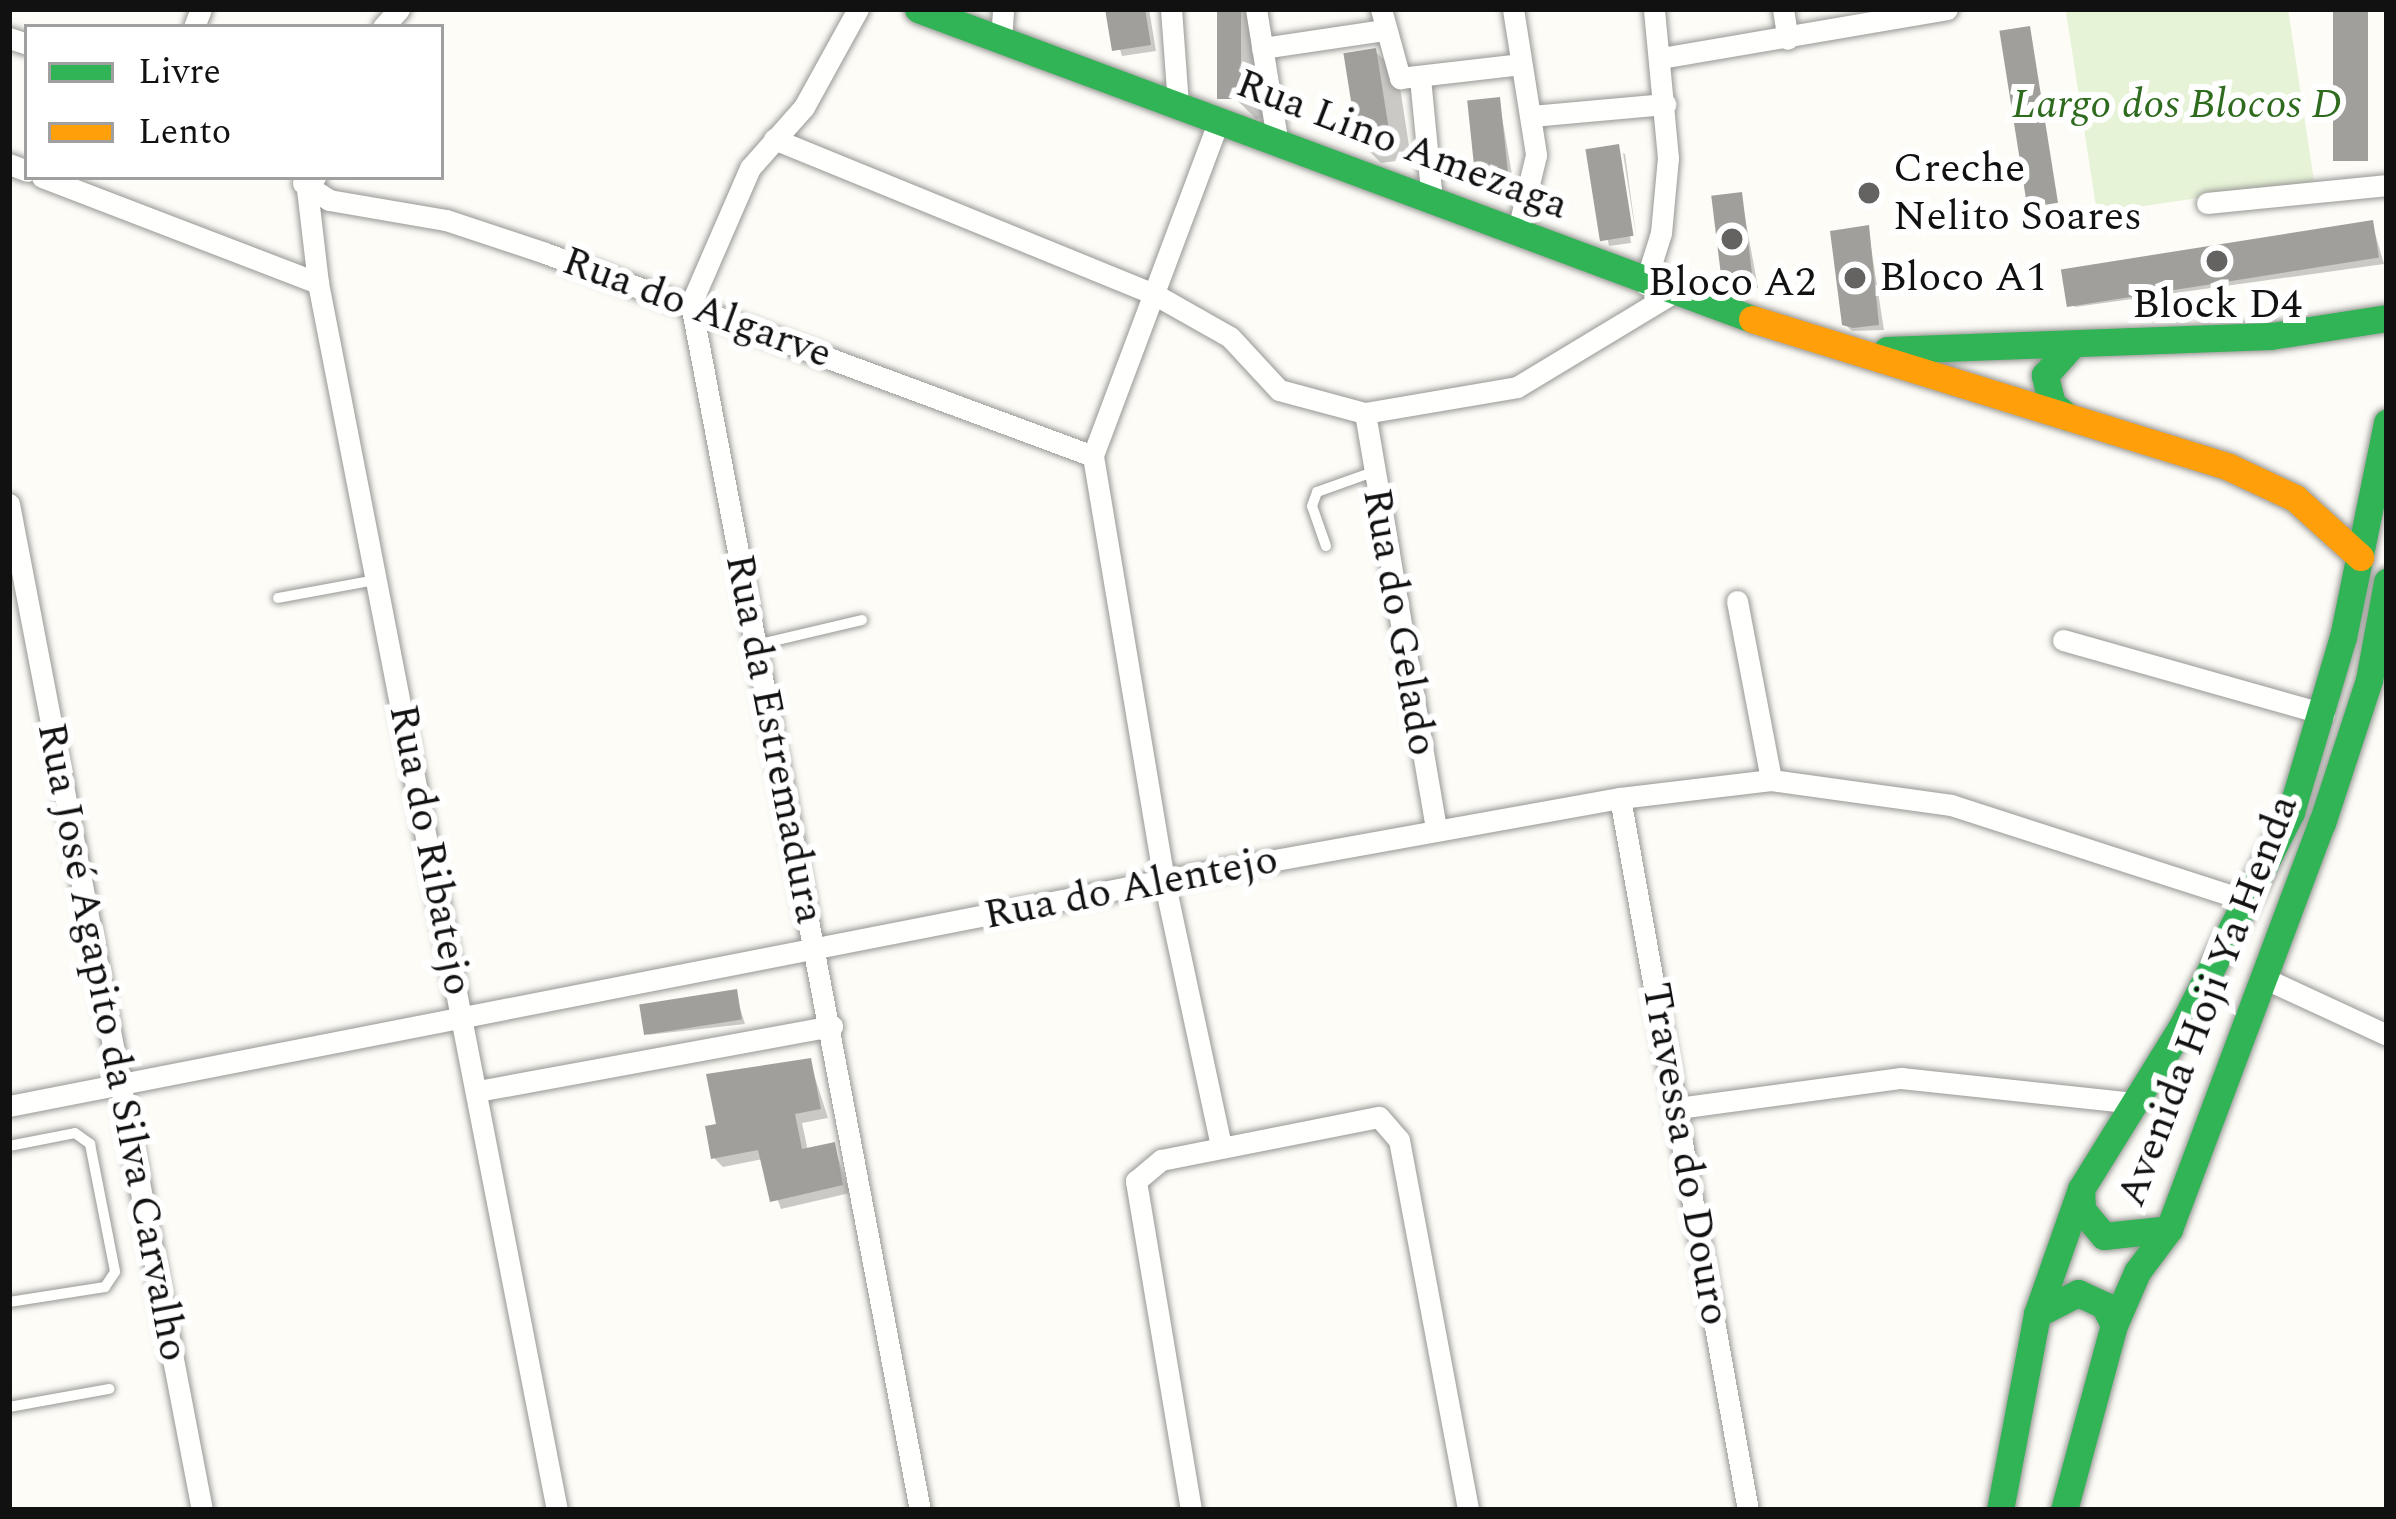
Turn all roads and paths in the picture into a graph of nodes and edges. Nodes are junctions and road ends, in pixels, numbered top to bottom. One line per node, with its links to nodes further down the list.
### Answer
1 (858, 9): 22 (street)
2 (918, 9): 13 (main road, Rua Lino Amezaga)
3 (1003, 9): 13 (street)
4 (1171, 9): 19 (street)
5 (1256, 9): 14 (street)
6 (1514, 9): 16 (street)
7 (1654, 9): 15 (street)
8 (1783, 9): 12 (street)
9 (1947, 9): 10 (street)
10 (1919, 12): 12 (street)
11 (1382, 20): 14 (street); 17 (street)
12 (1788, 39): 15 (street)
13 (1001, 40): 19 (main road, Rua Lino Amezaga)
14 (1262, 48): 23 (street)
15 (1661, 58): 18 (street)
16 (1510, 67): 17 (street); 20 (street)
17 (1410, 78): 27 (street)
18 (1665, 104): 20 (street); 31 (street)
19 (1178, 105): 21 (main road, Rua Lino Amezaga)
20 (1531, 116): 29 (street)
21 (1219, 120): 23 (main road, Rua Lino Amezaga); 32 (street)
22 (774, 139): 32 (street); 33 (street)
23 (1276, 139): 27 (main road, Rua Lino Amezaga)
24 (50, 180): 30 (street)
25 (307, 181): 30 (street, Rua do Ribatejo); 33 (street, Rua do Algarve)
26 (2387, 185): 28 (street)
27 (1432, 200): 29 (main road, Rua Lino Amezaga)
28 (2207, 203)
29 (1517, 234): 31 (main road, Rua Lino Amezaga)
30 (318, 283): 45 (street, Rua do Ribatejo)
31 (1658, 289): 36 (main road, Rua Lino Amezaga); 37 (street)
32 (1154, 294): 37 (street); 40 (street)
33 (691, 304): 40 (street, Rua do Algarve); 52 (street, Rua da Estremadura)
34 (2387, 318): 35 (main road, Rua Lino Amezaga)
35 (2072, 345): 36 (main road, Rua Lino Amezaga); 38 (main road)
36 (1858, 350): 38 (main road, Rua Lino Amezaga)
37 (1365, 413): 41 (street, Rua do Gelado)
38 (2068, 417): 44 (main road, Rua Lino Amezaga)
39 (2387, 422): 44 (main road)
40 (1093, 456): 57 (street)
41 (1373, 472): 43 (lane); 56 (street, Rua do Gelado)
42 (9, 503): 47 (street, Rua José Agapito da Silva Carvalho)
43 (1326, 546)
44 (2360, 557): 53 (main road)
45 (376, 579): 48 (lane); 61 (street, Rua do Ribatejo)
46 (2386, 591): 60 (main road, Avenida Hoji Ya Henda)
47 (18, 592): 64 (street, Rua José Agapito da Silva Carvalho)
48 (278, 598)
49 (1738, 601): 54 (street)
50 (862, 620): 52 (lane)
51 (2063, 640): 53 (street)
52 (756, 645): 59 (street, Rua da Estremadura)
53 (2324, 713): 58 (main road, Avenida Hoji Ya Henda)
54 (1771, 780): 55 (street, Rua do Alentejo); 58 (street, Rua do Alentejo)
55 (1620, 798): 56 (street, Rua do Alentejo); 68 (street, Travessa do Douro)
56 (1436, 830): 57 (street, Rua do Alentejo)
57 (1164, 880): 59 (street, Rua do Alentejo); 70 (street)
58 (2248, 902): 66 (main road, Avenida Hoji Ya Henda)
59 (815, 951): 61 (street, Rua do Alentejo); 62 (street, Rua da Estremadura)
60 (2266, 979): 63 (street); 72 (main road, Avenida Hoji Ya Henda)
61 (464, 1019): 64 (street, Rua do Alentejo); 65 (street, Rua do Ribatejo)
62 (832, 1026): 65 (street); 81 (street, Rua da Estremadura)
63 (2387, 1035)
64 (118, 1086): 67 (street, Rua do Alentejo); 79 (street, Rua José Agapito da Silva Carvalho)
65 (478, 1091): 80 (street, Rua do Ribatejo)
66 (2134, 1103): 68 (street); 71 (main road, Avenida Hoji Ya Henda)
67 (9, 1106)
68 (1678, 1108): 84 (street, Travessa do Douro)
69 (9, 1146): 73 (lane)
70 (1221, 1147): 82 (street); 83 (street)
71 (2081, 1189): 72 (main road); 74 (main road, Avenida Hoji Ya Henda)
72 (2169, 1229): 75 (main road, Avenida Hoji Ya Henda)
73 (9, 1302)
74 (2037, 1314): 75 (main road); 85 (main road, Avenida Hoji Ya Henda)
75 (2114, 1325): 78 (main road, Avenida Hoji Ya Henda)
76 (109, 1389): 77 (lane)
77 (9, 1407)
78 (2072, 1507)
79 (202, 1510)
80 (557, 1510)
81 (920, 1510)
82 (1191, 1510)
83 (1468, 1510)
84 (1748, 1510)
85 (2000, 1510)

